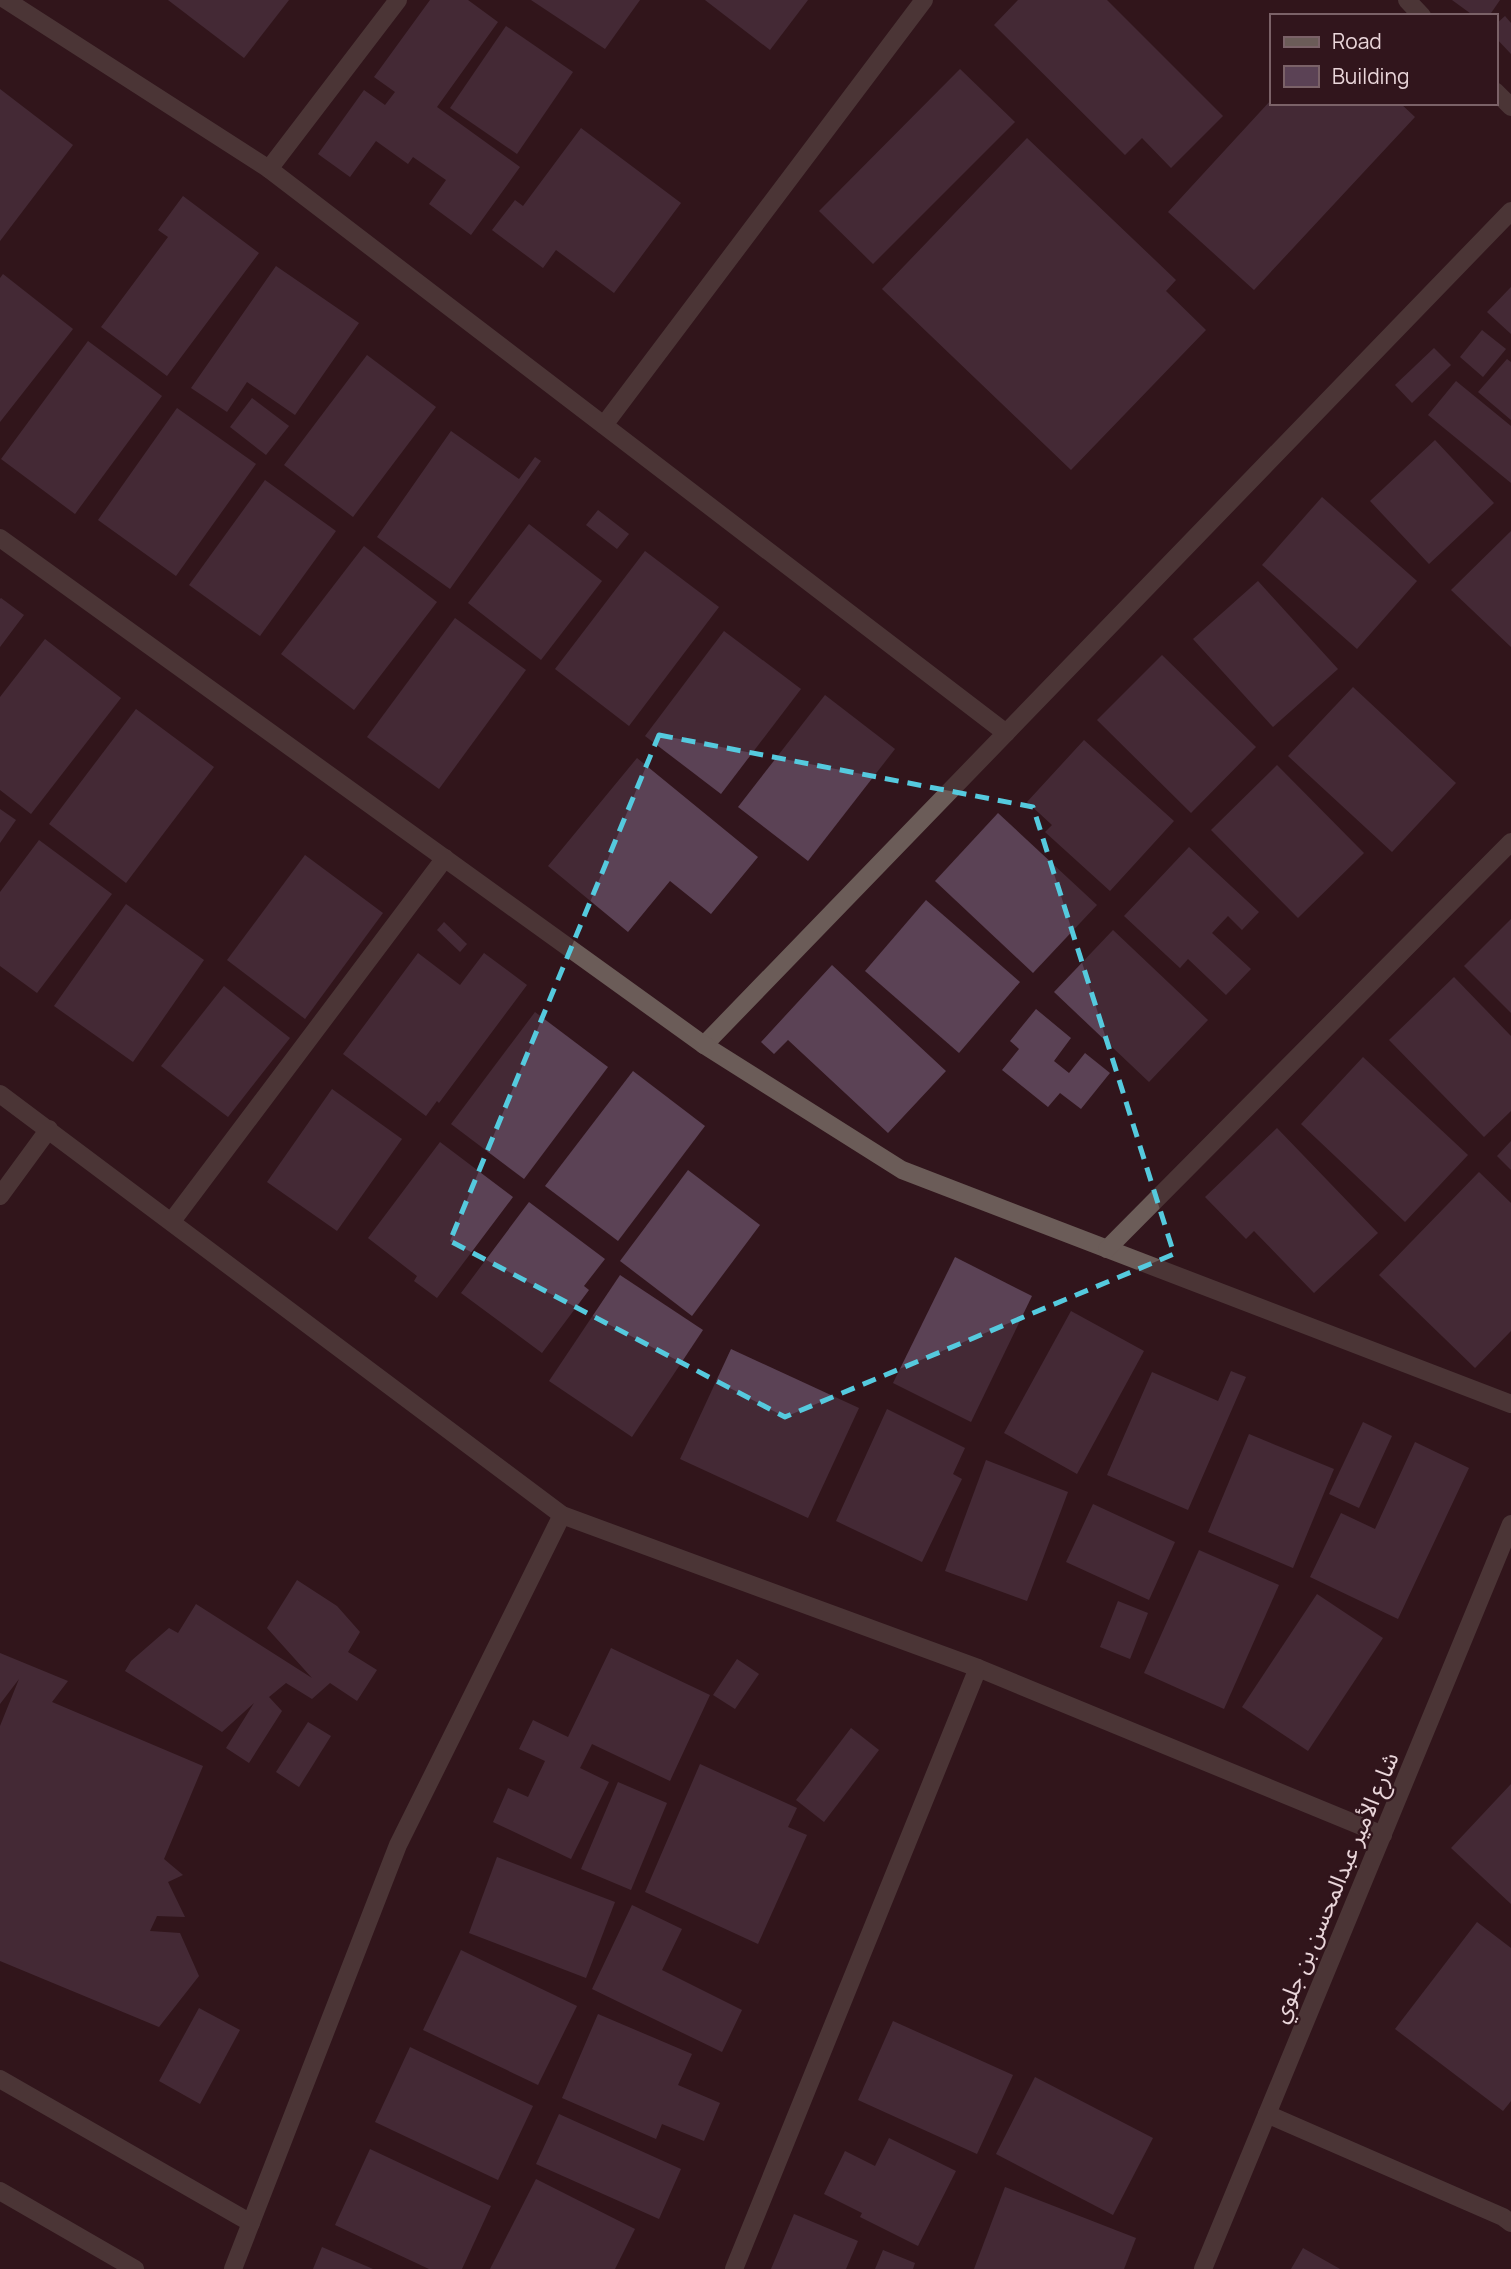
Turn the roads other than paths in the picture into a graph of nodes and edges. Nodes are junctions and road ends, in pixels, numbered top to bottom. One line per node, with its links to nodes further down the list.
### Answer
1 (6, 0): 8 (street)
2 (398, 0): 8 (street)
3 (924, 0): 10 (street)
4 (1407, 0): 5 (street)
5 (1420, 14)
6 (1497, 93): 7 (street)
7 (1511, 107)
8 (269, 169): 10 (street)
9 (1511, 211): 12 (street)
10 (604, 425): 12 (street)
11 (0, 538): 14 (street)
12 (1006, 733): 15 (street)
13 (1511, 842): 20 (street)
14 (445, 858): 15 (street); 19 (street)
15 (704, 1045): 20 (street)
16 (0, 1094): 17 (street)
17 (49, 1129): 18 (street); 19 (street)
18 (0, 1196)
19 (172, 1221): 22 (street)
20 (1107, 1249): 21 (street)
21 (1511, 1404)
22 (562, 1515): 24 (street); 29 (street)
23 (1510, 1530): 25 (street, شارع الأمير عبدالمحسن بن جلوي)
24 (978, 1668): 25 (street); 33 (street)
25 (1382, 1835): 27 (street, شارع الأمير عبدالمحسن بن جلوي)
26 (0, 2079): 29 (street)
27 (1267, 2114): 30 (street); 34 (street, شارع الأمير عبدالمحسن بن جلوي)
28 (0, 2191): 31 (street)
29 (251, 2223): 32 (street)
30 (1511, 2223)
31 (135, 2269)
32 (233, 2269)
33 (734, 2269)
34 (1203, 2269)

